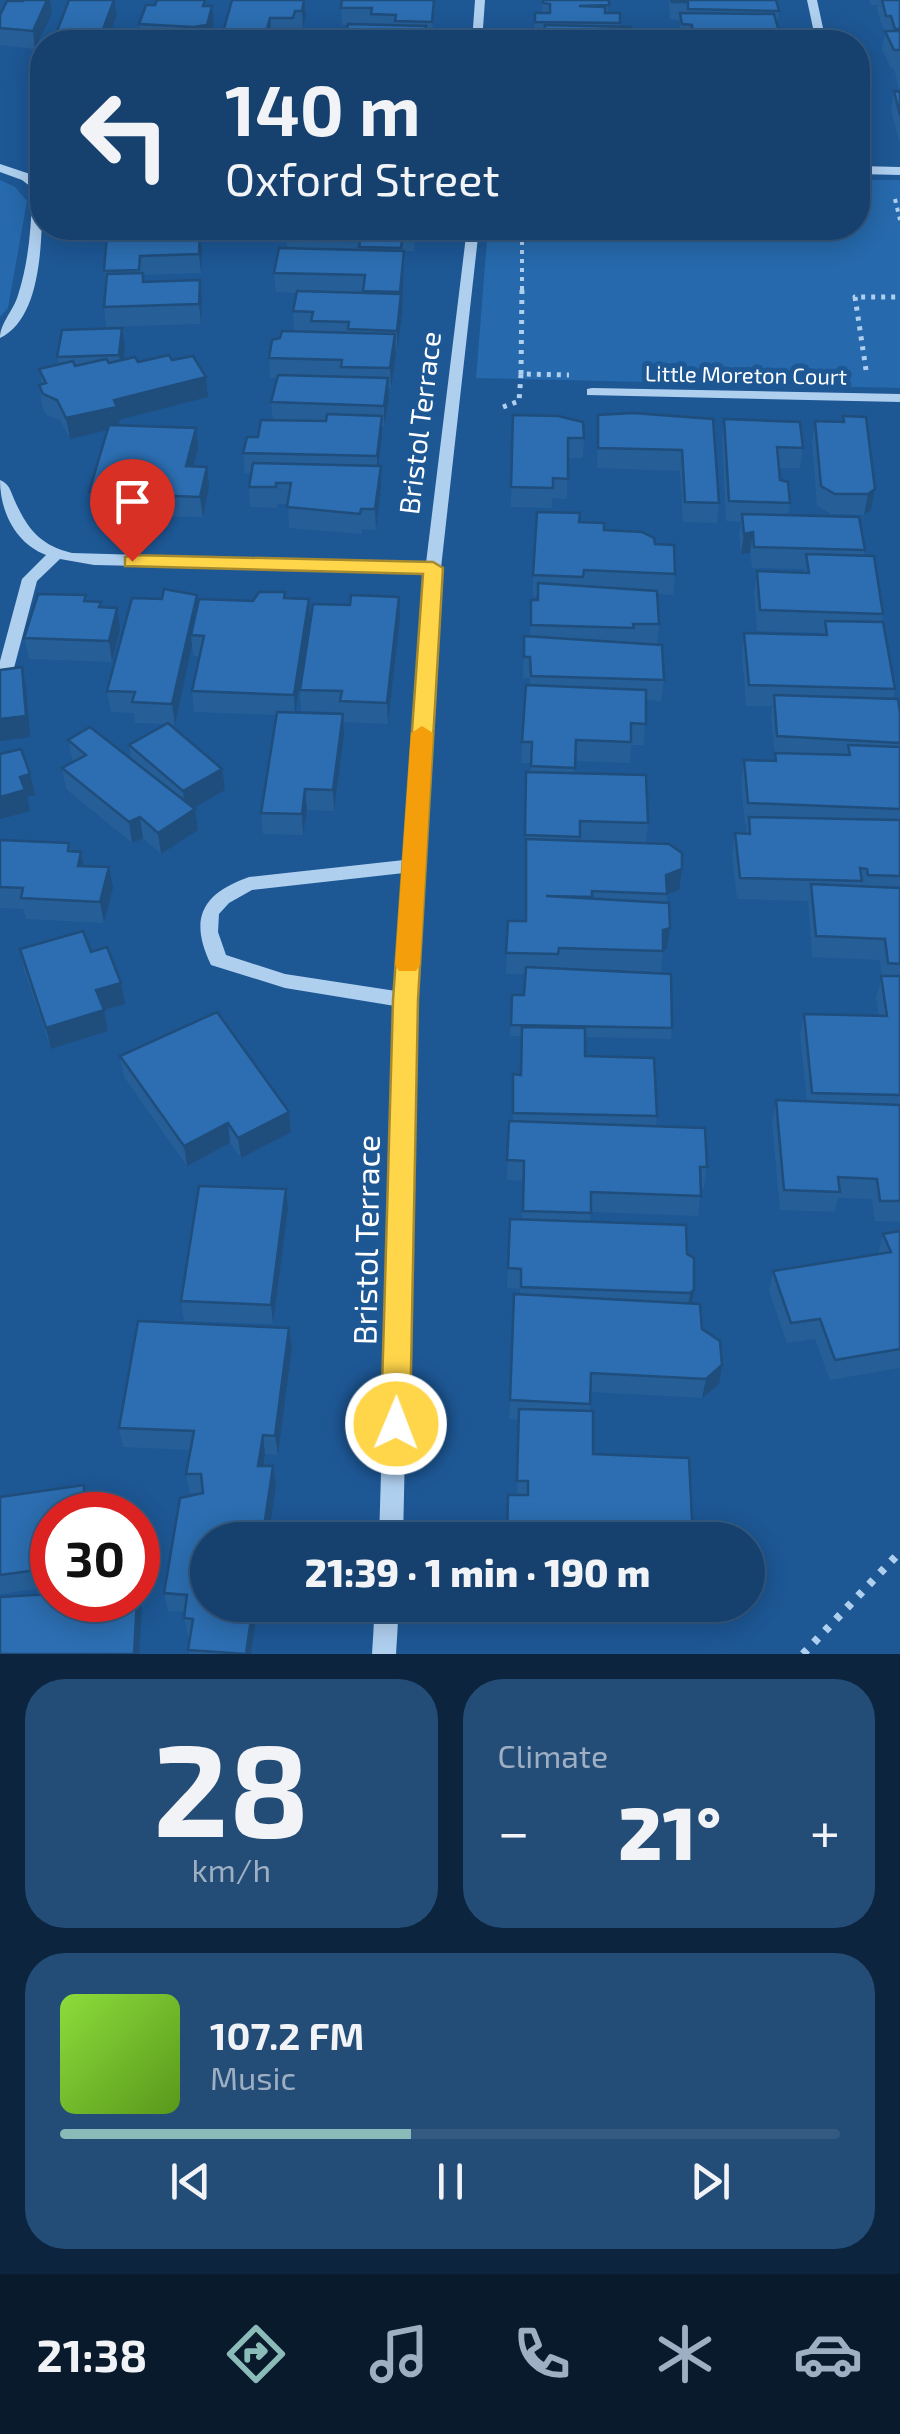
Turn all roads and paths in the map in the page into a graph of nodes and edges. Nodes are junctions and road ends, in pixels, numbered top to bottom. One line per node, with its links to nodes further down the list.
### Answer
1 (480, 0): 3 (street)
2 (812, 0): 4 (street)
3 (479, 30)
4 (818, 30)
5 (0, 168): 9 (street)
6 (870, 170): 7 (street)
7 (900, 170)
8 (30, 176): 9 (street)
9 (26, 177): 10 (street)
10 (30, 180)
11 (34, 240): 15 (street)
12 (471, 240): 24 (street, Bristol Terrace)
13 (522, 240): 16 (path)
14 (900, 297): 18 (path)
15 (0, 334)
16 (521, 374): 17 (path); 21 (path)
17 (572, 376)
18 (868, 382)
19 (592, 392): 20 (street, Little Moreton Court)
20 (900, 400)
21 (504, 407)
22 (0, 484): 23 (street)
23 (54, 556): 24 (street); 25 (street)
24 (433, 568): 26 (street, Bristol Terrace)
25 (0, 669)
26 (412, 866): 27 (street, Bristol Terrace); 27 (street)
27 (405, 1000): 28 (street, Bristol Terrace)
28 (391, 1522)
29 (900, 1552): 32 (path)
30 (386, 1622): 31 (street)
31 (384, 1654)
32 (804, 1654)

